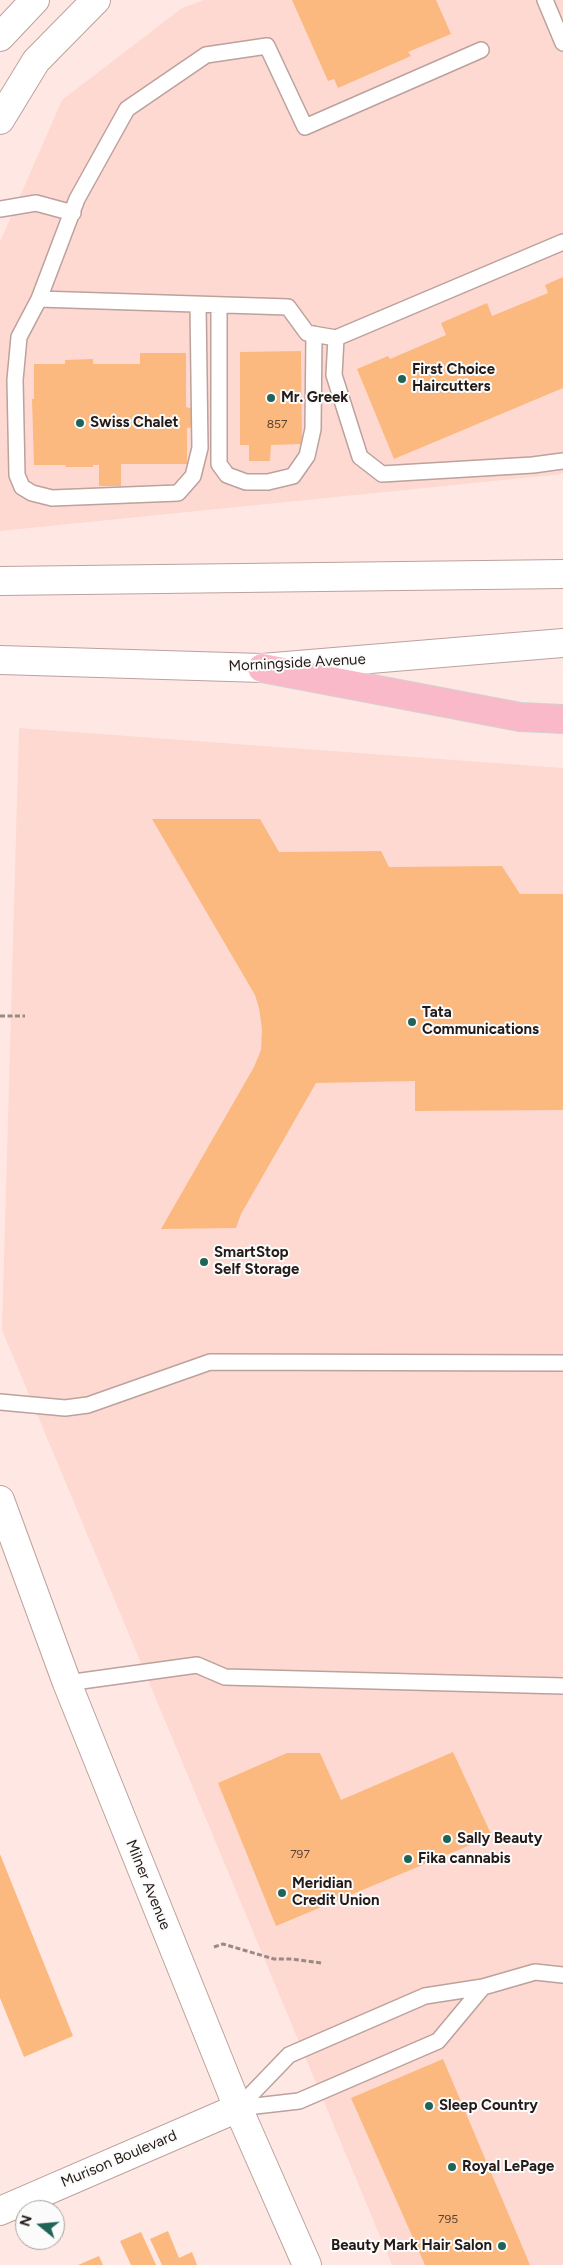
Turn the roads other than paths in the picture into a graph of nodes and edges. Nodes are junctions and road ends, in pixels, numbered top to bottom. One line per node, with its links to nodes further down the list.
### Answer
1 (35, 0): 4 (main road)
2 (96, 0): 7 (main road)
3 (544, 0): 5 (lane)
4 (0, 37)
5 (563, 43)
6 (481, 50): 9 (lane)
7 (0, 120)
8 (0, 209): 9 (lane)
9 (73, 213): 11 (lane)
10 (563, 242): 15 (lane)
11 (39, 299): 12 (lane); 12 (lane)
12 (198, 305): 13 (lane)
13 (220, 306): 14 (lane); 14 (lane)
14 (314, 334): 15 (lane)
15 (336, 338): 16 (lane)
16 (563, 461)
17 (563, 574): 18 (main road)
18 (0, 580)
19 (563, 643): 21 (main road, Morningside Avenue)
20 (0, 660): 21 (main road, Morningside Avenue)
21 (262, 668): 22 (highway)
22 (563, 719)
23 (563, 1363): 24 (lane)
24 (0, 1402)
25 (0, 1500): 26 (main road, Milner Avenue)
26 (67, 1683): 27 (lane); 30 (main road, Milner Avenue)
27 (563, 1686)
28 (563, 1974): 29 (lane)
29 (483, 1987): 30 (lane); 30 (lane)
30 (238, 2108): 31 (main road, Murison Boulevard); 32 (main road, Milner Avenue)
31 (0, 2211)
32 (308, 2265)

